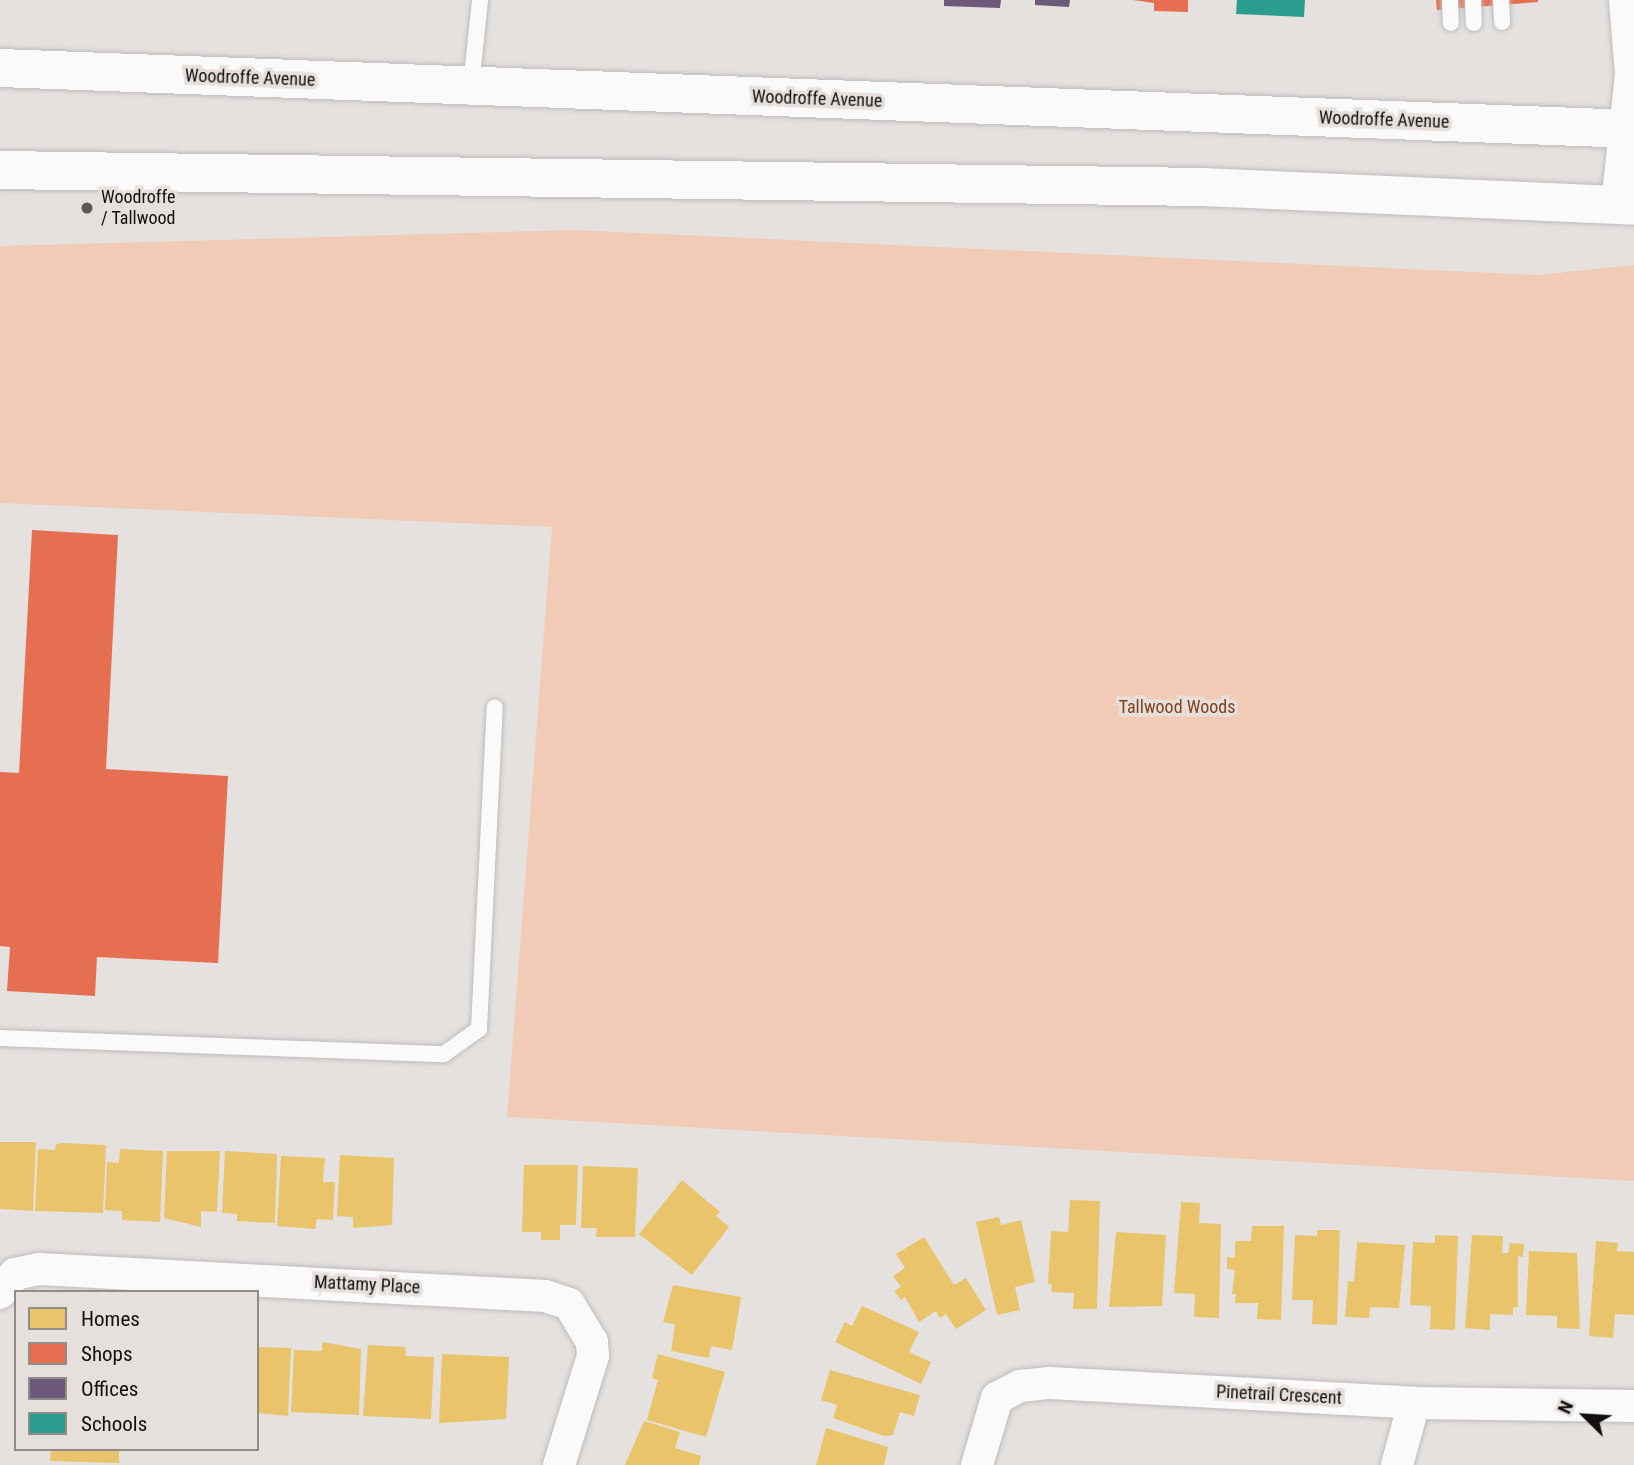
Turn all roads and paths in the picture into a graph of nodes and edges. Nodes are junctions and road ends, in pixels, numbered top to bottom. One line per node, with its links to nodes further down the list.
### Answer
1 (480, 0): 10 (lane)
2 (1450, 0): 7 (lane)
3 (1473, 0): 8 (lane)
4 (1501, 0): 6 (lane)
5 (1625, 0): 11 (street)
6 (1502, 22)
7 (1451, 23)
8 (1474, 23)
9 (0, 68): 10 (main road, Woodroffe Avenue)
10 (471, 86): 11 (main road, Woodroffe Avenue)
11 (1630, 129): 13 (street)
12 (0, 170): 13 (main road)
13 (1625, 206)
14 (495, 707): 15 (lane)
15 (0, 1038)
16 (0, 1293): 19 (street, Mattamy Place)
17 (1415, 1403): 18 (street, Pinetrail Crescent); 20 (street, Pinetrail Crescent); 21 (street)
18 (1634, 1406)
19 (559, 1465)
20 (976, 1465)
21 (1397, 1465)

